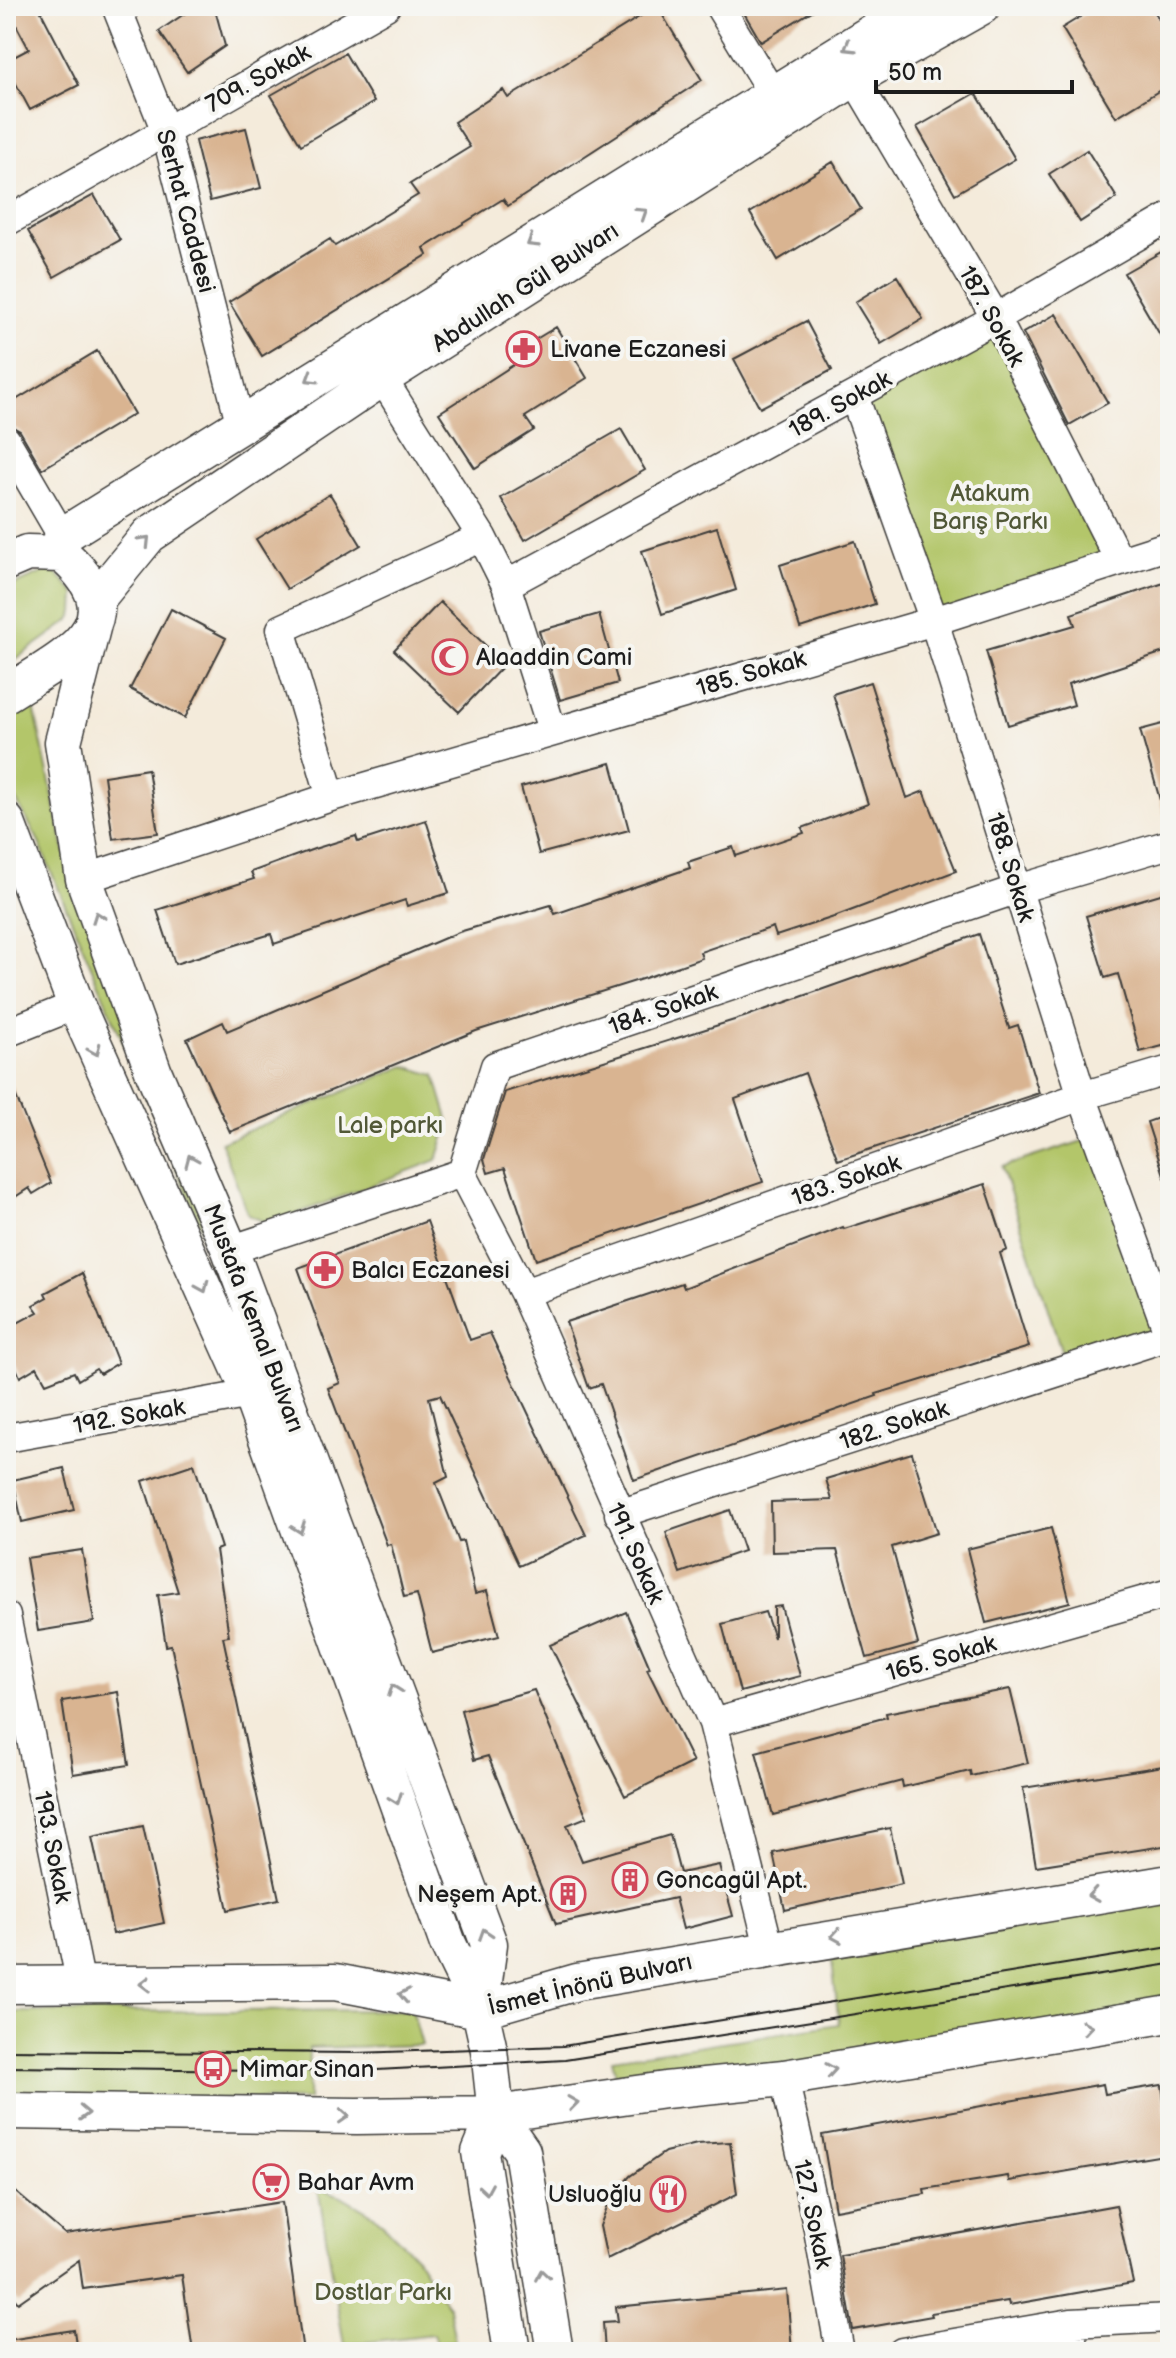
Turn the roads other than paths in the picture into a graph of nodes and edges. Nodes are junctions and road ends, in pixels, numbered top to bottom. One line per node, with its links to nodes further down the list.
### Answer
1 (116, 6): 8 (street, Serhat Caddesi)
2 (386, 6): 8 (street, 709. Sokak)
3 (719, 6): 7 (street)
4 (915, 6): 7 (main road, Abdullah Gül Bulvarı, one-way to 7)
5 (982, 6): 6 (main road, Abdullah Gül Bulvarı)
6 (854, 78): 11 (street, 187. Sokak); 12 (main road, Abdullah Gül Bulvarı, one-way to 6)
7 (772, 93): 14 (main road, Abdullah Gül Bulvarı, one-way to 14)
8 (165, 129): 10 (street, 709. Sokak); 14 (street, Serhat Caddesi)
9 (1170, 217): 11 (street, 189. Sokak)
10 (6, 222)
11 (996, 318): 13 (street, 189. Sokak); 19 (street, 187. Sokak)
12 (382, 378): 16 (street); 22 (main road, Abdullah Gül Bulvarı, one-way to 12)
13 (854, 396): 21 (street, 189. Sokak); 23 (street, 188. Sokak)
14 (240, 422): 17 (main road, Abdullah Gül Bulvarı)
15 (6, 440): 17 (street)
16 (482, 537): 21 (street); 26 (street)
17 (62, 545): 20 (main road); 22 (main road)
18 (1170, 545): 19 (street, 185. Sokak)
19 (1119, 560): 23 (street, 185. Sokak)
20 (6, 562)
21 (506, 585): 25 (street)
22 (95, 611): 24 (main road, Abdullah Gül Bulvarı); 29 (main road, Mustafa Kemal Bulvarı)
23 (934, 621): 25 (street, 185. Sokak); 30 (street, 188. Sokak)
24 (6, 694)
25 (552, 730): 26 (street, 185. Sokak)
26 (331, 797): 29 (street, 185. Sokak)
27 (6, 821): 31 (main road, Mustafa Kemal Bulvarı)
28 (1170, 844): 30 (street, 184. Sokak)
29 (84, 879): 36 (main road, Mustafa Kemal Bulvarı, one-way to 29)
30 (1018, 889): 34 (street, 188. Sokak); 35 (street, 184. Sokak)
31 (76, 1005): 32 (street); 39 (main road, Mustafa Kemal Bulvarı, one-way to 39)
32 (6, 1033)
33 (1170, 1070): 34 (street, 183. Sokak)
34 (1082, 1096): 37 (street, 183. Sokak); 38 (street, 188. Sokak)
35 (462, 1173): 36 (street); 37 (street, 191. Sokak)
36 (230, 1250): 49 (main road, Mustafa Kemal Bulvarı, one-way to 36)
37 (524, 1293): 41 (street, 191. Sokak)
38 (1170, 1337): 41 (street, 182. Sokak)
39 (251, 1394): 40 (street, 192. Sokak); 49 (main road, Mustafa Kemal Bulvarı, one-way to 49)
40 (6, 1438)
41 (619, 1514): 44 (street, 191. Sokak)
42 (1170, 1593): 44 (street, 165. Sokak)
43 (6, 1616): 48 (street, 193. Sokak)
44 (713, 1723): 46 (street, 191. Sokak)
45 (1170, 1883): 46 (main road, İsmet İnönü Bulvarı, one-way to 46)
46 (769, 1947): 49 (main road, İsmet İnönü Bulvarı)
47 (6, 1985): 48 (main road, İsmet İnönü Bulvarı)
48 (81, 1985): 49 (main road, İsmet İnönü Bulvarı, one-way to 48)
49 (480, 2010): 53 (main road, Mustafa Kemal Bulvarı)
50 (1170, 2014): 51 (main road, one-way to 50)
51 (784, 2078): 53 (main road, one-way to 51); 58 (street, 127. Sokak)
52 (6, 2111): 53 (main road, one-way to 53)
53 (496, 2114): 56 (main road, one-way to 56); 57 (main road, Mustafa Kemal Bulvarı, one-way to 53)
54 (1170, 2318): 55 (street)
55 (1071, 2323): 59 (street); 60 (street)
56 (512, 2352)
57 (555, 2352)
58 (840, 2352)
59 (902, 2352)
60 (1073, 2352)

